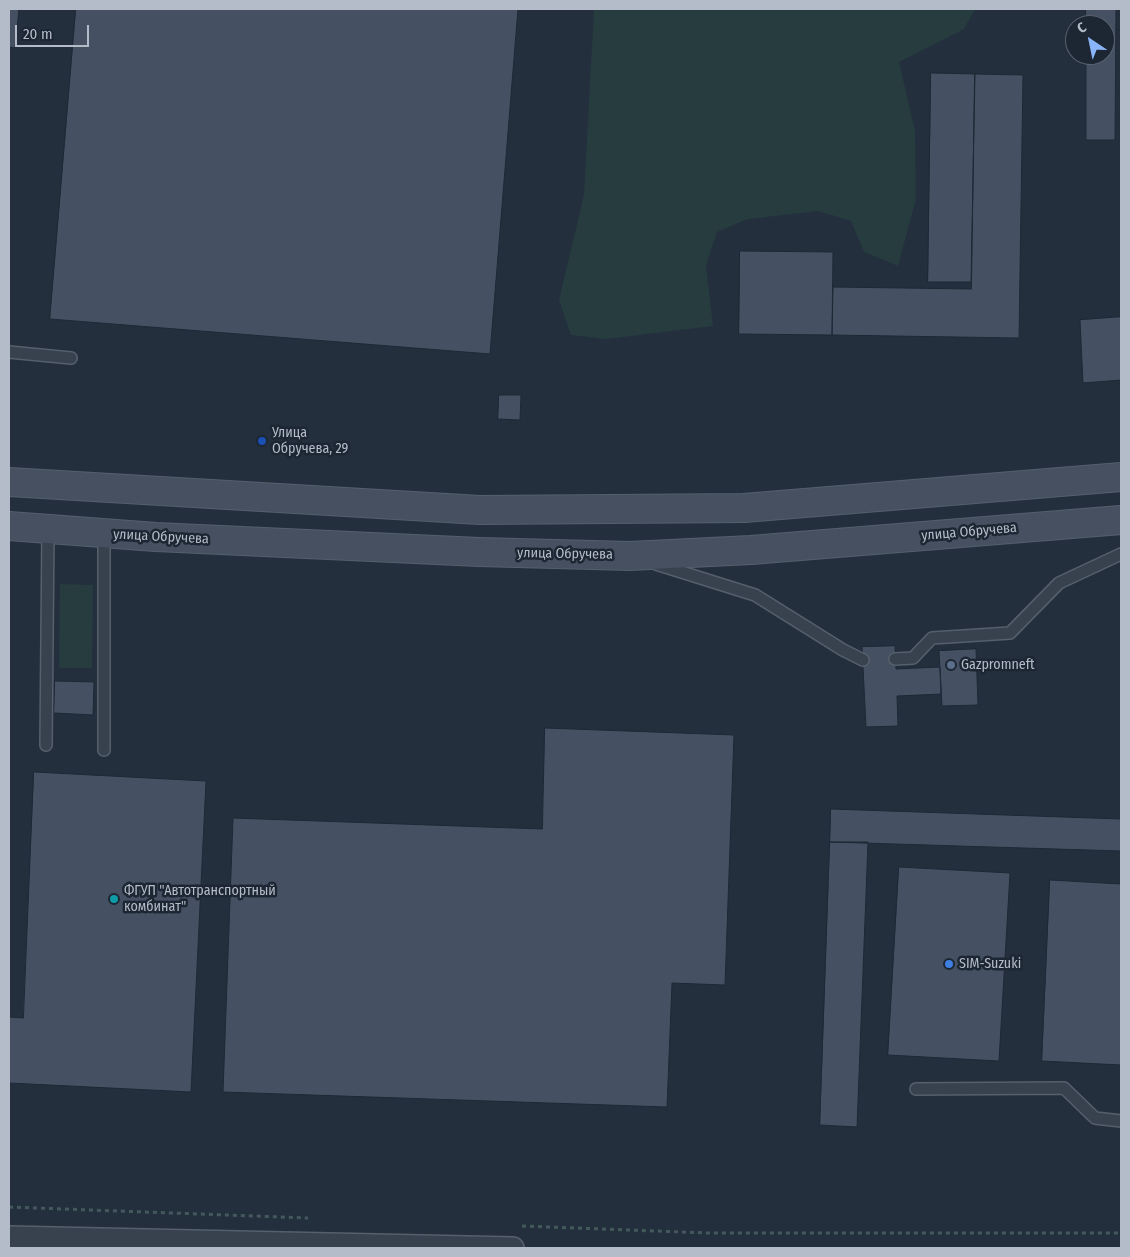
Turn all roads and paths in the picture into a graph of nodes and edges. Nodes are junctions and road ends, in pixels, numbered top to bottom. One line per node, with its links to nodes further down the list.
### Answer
1 (9, 352): 2 (lane)
2 (71, 358)
3 (1121, 477): 4 (main road)
4 (9, 482)
5 (1121, 520): 10 (main road, улица Обручева)
6 (9, 526): 7 (main road, улица Обручева)
7 (48, 530): 8 (main road, улица Обручева); 13 (lane)
8 (104, 534): 10 (main road, улица Обручева); 14 (lane)
9 (1121, 554): 11 (lane)
10 (630, 556): 12 (lane)
11 (895, 659)
12 (863, 660)
13 (46, 744)
14 (104, 750)
15 (916, 1089): 16 (lane)
16 (1121, 1121)
17 (9, 1207): 18 (path)
18 (314, 1218)
19 (512, 1226): 20 (path)
20 (1121, 1233)
21 (9, 1237): 22 (street)
22 (513, 1248)

